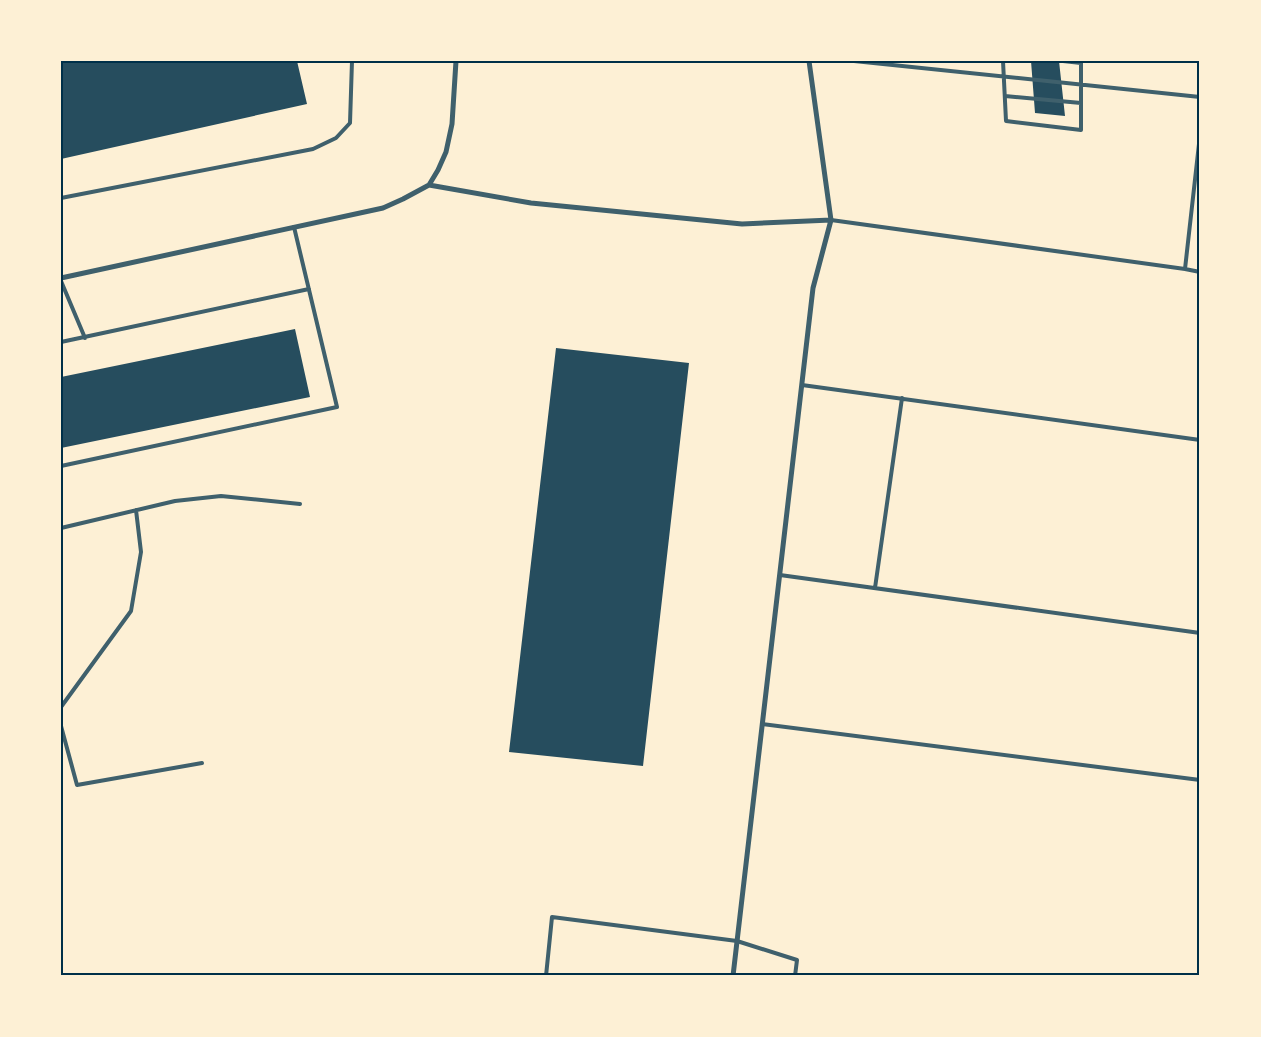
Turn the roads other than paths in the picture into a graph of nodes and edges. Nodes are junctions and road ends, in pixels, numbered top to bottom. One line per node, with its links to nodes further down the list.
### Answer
1 (352, 61): 15 (lane)
2 (456, 61): 14 (street)
3 (809, 61): 16 (street)
4 (854, 61): 8 (lane)
5 (1003, 61): 8 (lane)
6 (1064, 61): 7 (lane)
7 (1081, 62): 9 (lane)
8 (1004, 77): 9 (lane); 10 (lane)
9 (1081, 85): 11 (lane); 12 (lane)
10 (1005, 96): 12 (lane); 12 (lane)
11 (1200, 97)
12 (1081, 103)
13 (1200, 134): 18 (lane)
14 (429, 184): 16 (street); 17 (street)
15 (61, 198)
16 (831, 220): 18 (lane); 24 (street)
17 (294, 227): 20 (street); 21 (lane)
18 (1185, 268): 19 (lane)
19 (1200, 272)
20 (61, 280): 22 (lane)
21 (309, 289): 22 (lane); 27 (lane)
22 (85, 338): 23 (lane)
23 (61, 342)
24 (802, 385): 25 (lane); 31 (street)
25 (902, 398): 26 (lane); 32 (lane)
26 (1200, 440)
27 (61, 466)
28 (300, 504): 29 (lane)
29 (136, 510): 30 (lane); 34 (lane)
30 (61, 528)
31 (780, 574): 32 (lane); 35 (street)
32 (875, 588): 33 (lane)
33 (1200, 633)
34 (61, 707)
35 (762, 724): 38 (lane); 39 (street)
36 (61, 726): 37 (lane)
37 (202, 764)
38 (1200, 780)
39 (737, 941): 40 (lane); 41 (street); 42 (lane)
40 (546, 976)
41 (733, 976)
42 (795, 976)

